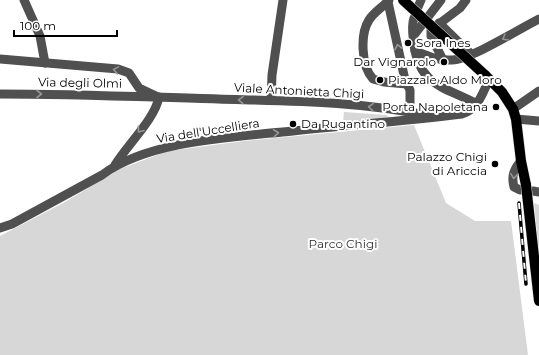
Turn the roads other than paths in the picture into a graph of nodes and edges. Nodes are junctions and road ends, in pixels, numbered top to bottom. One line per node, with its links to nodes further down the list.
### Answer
1 (24, 0): 15 (street)
2 (283, 0): 22 (street)
3 (404, 0): 16 (main road, bridge)
4 (440, 0): 10 (street)
5 (466, 0): 9 (street)
6 (389, 1): 17 (street, one-way to 6); 17 (street)
7 (414, 18): 10 (street)
8 (539, 19): 12 (street, one-way to 12)
9 (439, 23): 12 (street); 14 (street)
10 (414, 35): 11 (street)
11 (415, 52): 14 (street); 23 (street)
12 (471, 54): 14 (street)
13 (0, 58): 15 (street)
14 (442, 60)
15 (45, 63): 21 (street, one-way to 15)
16 (487, 77): 23 (street); 25 (main road)
17 (407, 84): 26 (street)
18 (539, 91): 20 (street)
19 (0, 94): 21 (street, Via degli Olmi, one-way to 21)
20 (535, 96): 25 (street)
21 (159, 97): 22 (street, Viale Antonietta Chigi, one-way to 21); 31 (street, one-way to 31)
22 (271, 100): 24 (street, Viale Antonietta Chigi, one-way to 22)
23 (477, 104): 27 (street, Via dell'Uccelliera)
24 (388, 109): 26 (street, Viale Antonietta Chigi); 30 (street)
25 (513, 109): 28 (main road)
26 (410, 112): 27 (street, Viale Antonietta Chigi)
27 (437, 117): 30 (street, Via dell'Uccelliera)
28 (516, 119): 29 (street); 32 (main road)
29 (539, 121)
30 (389, 123): 31 (street, Via dell'Uccelliera, one-way to 30)
31 (115, 165): 33 (street, Via dell'Uccelliera)
32 (529, 189): 34 (main road, bridge)
33 (0, 228)
34 (539, 301)

